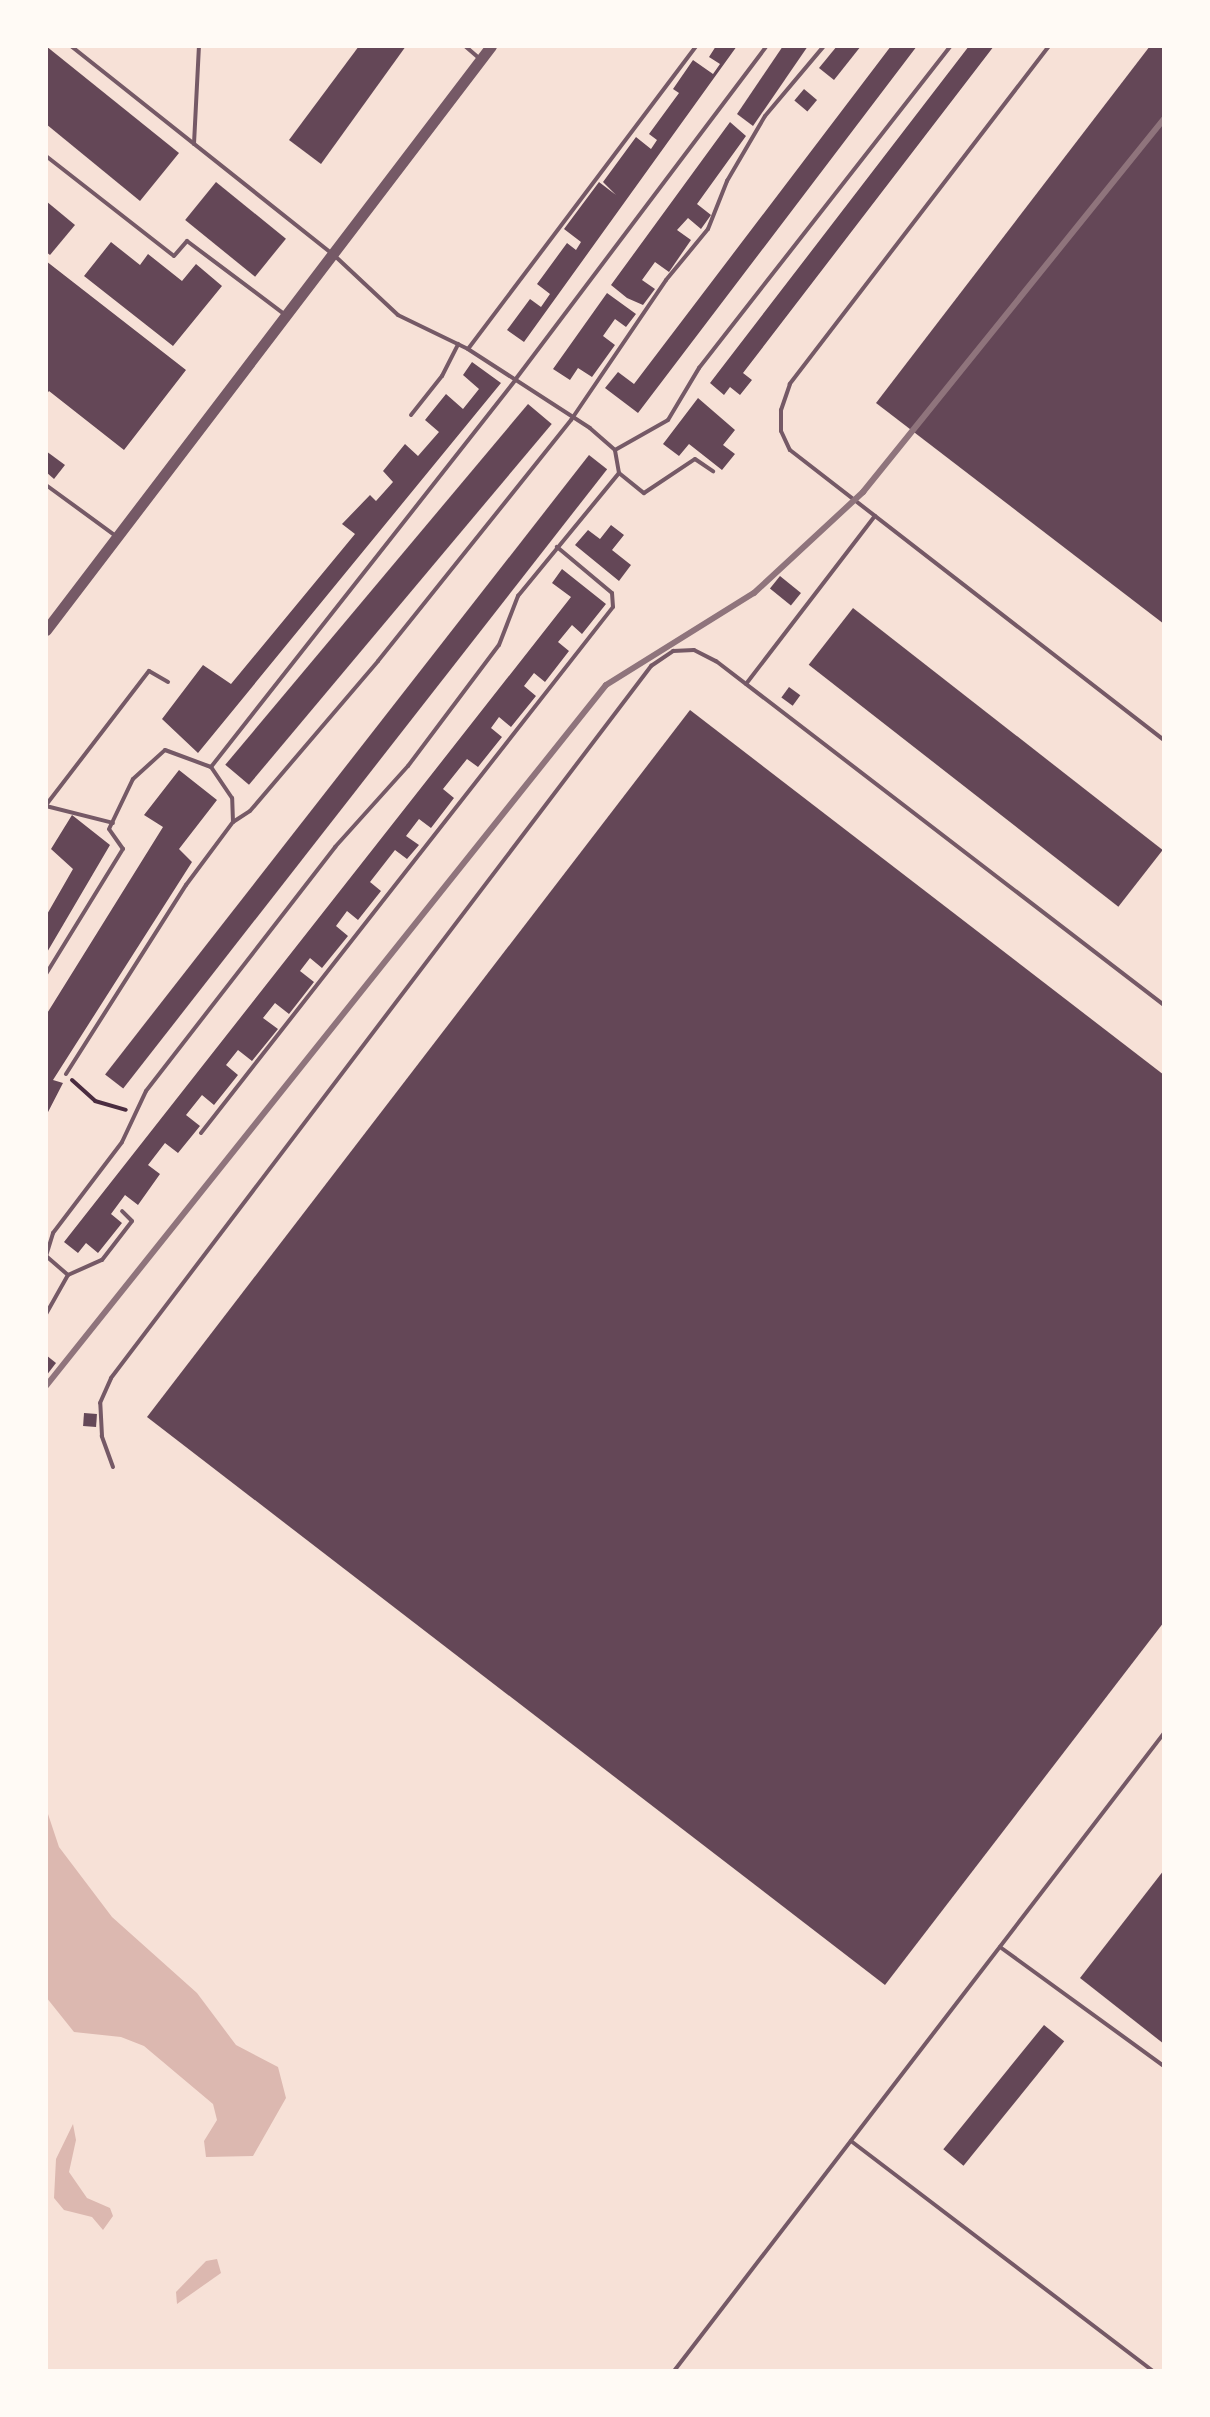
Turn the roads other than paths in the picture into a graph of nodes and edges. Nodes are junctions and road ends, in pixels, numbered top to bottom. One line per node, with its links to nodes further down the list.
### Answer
1 (71, 46): 11 (lane)
2 (199, 46): 11 (lane)
3 (465, 46): 10 (lane)
4 (491, 46): 10 (street)
5 (696, 46): 16 (lane)
6 (767, 46): 17 (lane)
7 (824, 46): 19 (lane)
8 (951, 46): 20 (lane)
9 (1049, 46): 24 (lane)
10 (480, 60): 13 (street)
11 (194, 144): 13 (lane)
12 (46, 156): 14 (lane)
13 (335, 256): 14 (street); 15 (lane)
14 (288, 317): 25 (street)
15 (458, 344): 16 (lane); 18 (lane)
16 (468, 349): 17 (lane)
17 (515, 380): 19 (lane); 31 (lane)
18 (411, 415)
19 (571, 420): 20 (lane); 33 (lane)
20 (615, 450): 22 (lane)
21 (713, 471): 22 (lane)
22 (619, 473): 26 (lane)
23 (46, 485): 25 (lane)
24 (875, 516): 29 (lane); 30 (lane)
25 (118, 537): 27 (street)
26 (557, 547): 38 (lane); 40 (lane)
27 (46, 630)
28 (168, 682): 32 (lane)
29 (746, 684): 36 (lane); 42 (lane)
30 (1164, 740)
31 (211, 767): 33 (lane); 34 (lane)
32 (46, 805): 34 (lane)
33 (233, 822): 37 (lane)
34 (113, 823): 35 (lane)
35 (46, 974)
36 (1164, 1005)
37 (66, 1074)
38 (201, 1133)
39 (122, 1211): 40 (lane)
40 (68, 1275): 41 (lane)
41 (46, 1314)
42 (113, 1467)
43 (1164, 1733): 44 (lane)
44 (1000, 1947): 45 (lane); 46 (lane)
45 (1164, 2066)
46 (851, 2141): 47 (lane); 48 (lane)
47 (674, 2371)
48 (1153, 2371)

